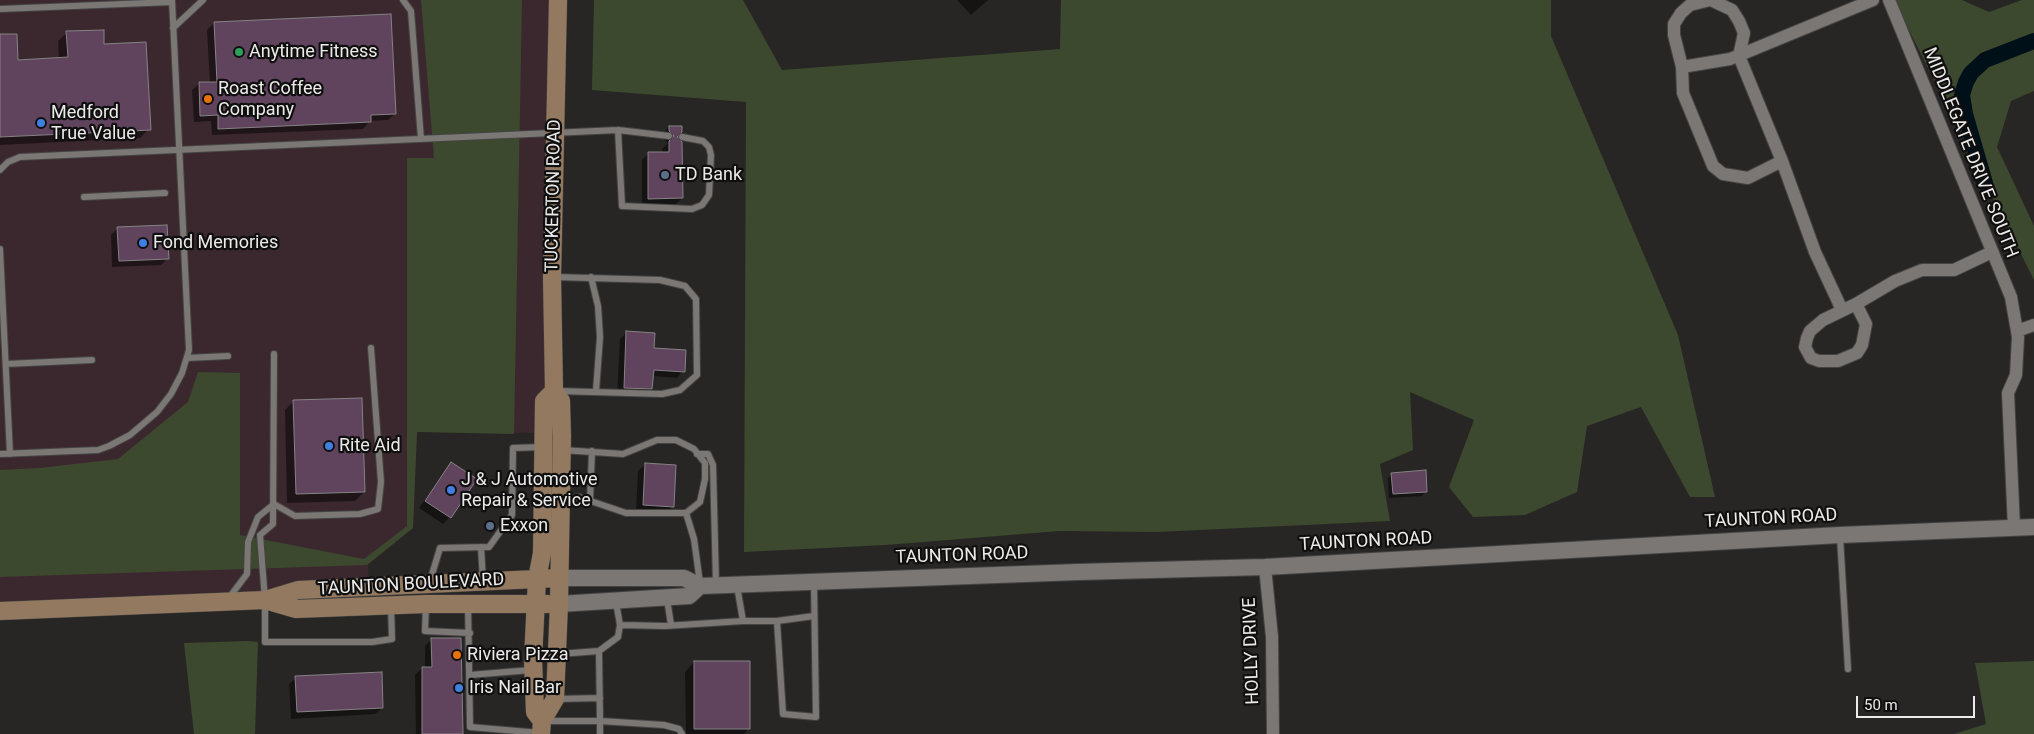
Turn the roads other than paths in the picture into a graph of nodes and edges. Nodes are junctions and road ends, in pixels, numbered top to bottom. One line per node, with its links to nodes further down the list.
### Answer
1 (203, 0): 9 (lane)
2 (403, 0): 16 (lane)
3 (558, 0): 13 (main road, TUCKERTON ROAD)
4 (1711, 0): 10 (street); 11 (street)
5 (1873, 0): 10 (street)
6 (1889, 0): 23 (street, MIDDLEGATE DRIVE SOUTH)
7 (172, 1): 8 (lane); 9 (lane)
8 (0, 9)
9 (173, 28): 17 (lane)
10 (1738, 56): 11 (street); 18 (street)
11 (1682, 67): 18 (street)
12 (618, 130): 13 (lane); 14 (lane); 15 (lane)
13 (556, 133): 16 (lane); 24 (main road, TUCKERTON ROAD)
14 (669, 136)
15 (682, 137)
16 (421, 139): 17 (lane)
17 (179, 150): 19 (lane); 33 (lane)
18 (1782, 161): 27 (street)
19 (0, 170)
20 (165, 193): 21 (lane)
21 (84, 197)
22 (0, 249): 35 (lane)
23 (1992, 252): 26 (street); 29 (street, MIDDLEGATE DRIVE SOUTH)
24 (552, 276): 25 (lane); 36 (main road, TUCKERTON ROAD)
25 (591, 278): 37 (lane); 37 (lane)
26 (1856, 304): 27 (street); 27 (street)
27 (1842, 310)
28 (2034, 325): 29 (street)
29 (2017, 330): 51 (street, MIDDLEGATE DRIVE SOUTH)
30 (371, 348): 46 (lane)
31 (274, 354): 46 (lane)
32 (228, 356): 33 (lane)
33 (187, 358): 42 (lane)
34 (92, 360): 35 (lane)
35 (6, 364): 42 (lane)
36 (554, 391): 37 (lane); 38 (main road, TUCKERTON ROAD); 39 (main road, TUCKERTON ROAD)
37 (596, 391)
38 (542, 447): 48 (lane); 49 (main road, TUCKERTON ROAD)
39 (561, 450): 40 (lane); 44 (main road, TUCKERTON ROAD)
40 (592, 451): 43 (lane); 45 (lane)
41 (0, 454): 42 (lane)
42 (10, 454)
43 (697, 454): 47 (lane); 61 (lane)
44 (560, 500): 45 (lane); 55 (main road, TUCKERTON ROAD)
45 (590, 501): 47 (lane)
46 (274, 504): 63 (lane); 64 (lane)
47 (686, 513): 61 (lane)
48 (507, 523): 49 (lane); 53 (lane)
49 (541, 525): 56 (main road, TUCKERTON ROAD)
50 (2034, 527): 51 (street, TAUNTON ROAD)
51 (2014, 528): 52 (street, TAUNTON ROAD)
52 (1840, 535): 54 (street, TAUNTON ROAD); 81 (lane)
53 (481, 547): 57 (lane); 59 (lane)
54 (1264, 567): 58 (street, TAUNTON ROAD); 89 (street, HOLLY DRIVE)
55 (559, 578): 56 (main road, TAUNTON BOULEVARD); 61 (street, TAUNTON ROAD); 69 (main road, TUCKERTON ROAD)
56 (537, 579): 57 (main road, TAUNTON BOULEVARD); 68 (main road, TUCKERTON ROAD)
57 (483, 582): 59 (main road, TAUNTON BOULEVARD)
58 (814, 582): 60 (street, TAUNTON ROAD); 72 (lane)
59 (429, 585): 63 (main road, TAUNTON BOULEVARD)
60 (737, 585): 61 (street, TAUNTON ROAD); 73 (lane)
61 (708, 586): 62 (street, TAUNTON ROAD)
62 (667, 598): 65 (street, TAUNTON ROAD); 76 (lane)
63 (265, 600): 64 (main road, TAUNTON BOULEVARD); 70 (main road, TAUNTON BOULEVARD); 70 (lane)
64 (225, 602): 71 (main road, TAUNTON BOULEVARD)
65 (616, 602): 69 (street, TAUNTON ROAD); 75 (lane)
66 (468, 603): 67 (main road, TAUNTON BOULEVARD); 68 (main road, TAUNTON BOULEVARD); 77 (lane)
67 (426, 604): 70 (main road, TAUNTON BOULEVARD); 77 (lane)
68 (536, 604): 69 (main road, TAUNTON BOULEVARD); 80 (main road, TUCKERTON ROAD)
69 (559, 604): 79 (main road, TUCKERTON ROAD)
70 (391, 606)
71 (0, 611)
72 (814, 616): 74 (lane); 74 (lane)
73 (743, 621): 74 (lane); 76 (lane)
74 (777, 621)
75 (620, 625): 76 (lane); 78 (lane)
76 (671, 625)
77 (470, 633): 82 (lane)
78 (599, 651): 79 (lane); 83 (lane)
79 (556, 654): 84 (main road, TUCKERTON ROAD)
80 (533, 669): 82 (lane); 86 (main road, TUCKERTON ROAD)
81 (1848, 669)
82 (470, 675): 86 (lane)
83 (600, 698): 84 (lane); 85 (lane)
84 (555, 699): 86 (main road, TUCKERTON ROAD)
85 (600, 721): 86 (lane); 87 (lane); 88 (lane)
86 (542, 729)
87 (600, 734)
88 (682, 734)
89 (1273, 734)

